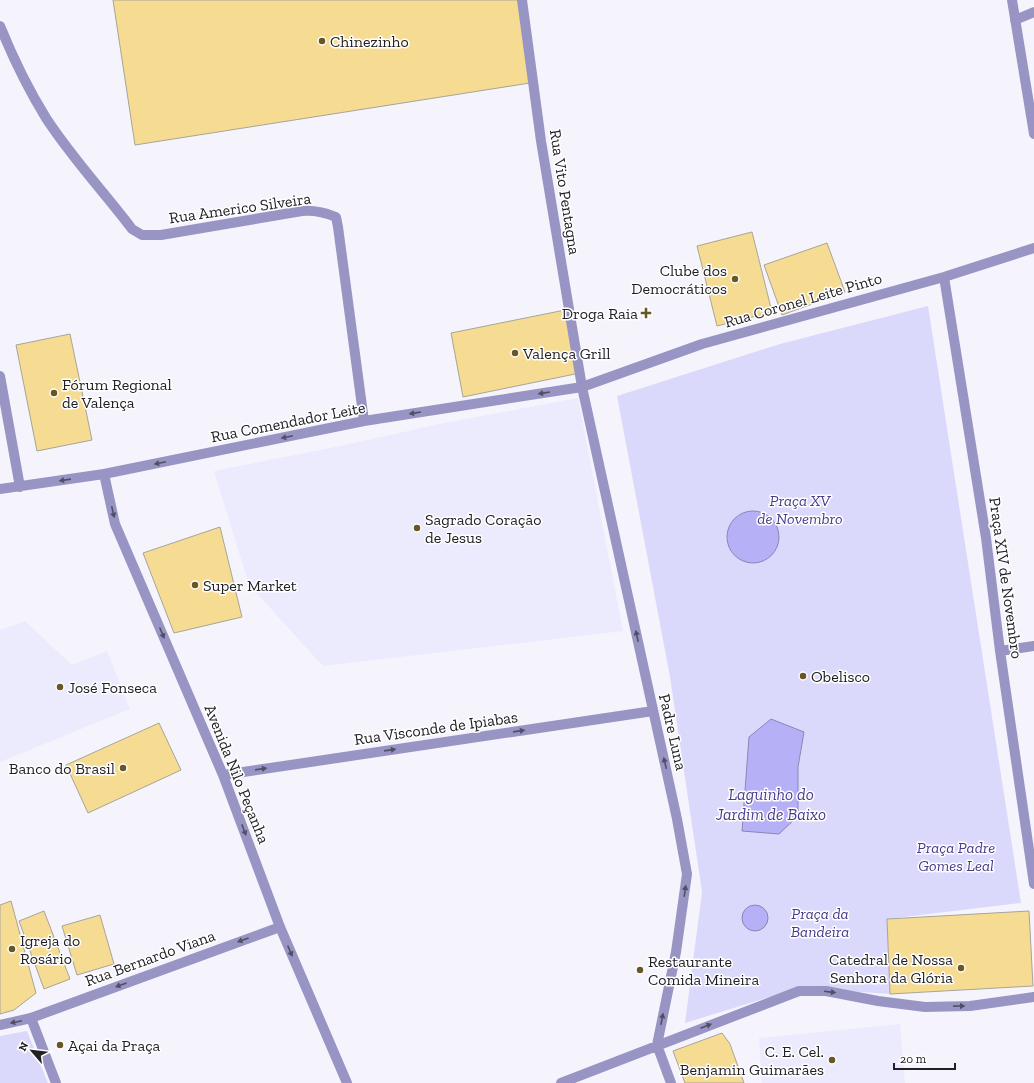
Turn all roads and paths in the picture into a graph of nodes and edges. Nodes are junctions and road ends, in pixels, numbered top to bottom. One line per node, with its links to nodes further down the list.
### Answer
1 (522, 0): 10 (street, Rua Vito Pentagna)
2 (1012, 0): 4 (street)
3 (1034, 12): 4 (street)
4 (1015, 20): 6 (street)
5 (0, 26): 11 (street, Rua Americo Silveira)
6 (1034, 134)
7 (1034, 248): 8 (street, Rua Coronel Leite Pinto)
8 (944, 277): 10 (street, Rua Coronel Leite Pinto); 16 (street, Praça XIV de Novembro)
9 (0, 376): 13 (street)
10 (582, 387): 11 (street, Rua Comendador Leite, one-way to 11); 17 (street, Padre Luna, one-way to 10)
11 (364, 421): 12 (street, Rua Comendador Leite, one-way to 12)
12 (104, 474): 13 (street, Rua Comendador Leite, one-way to 13); 18 (street, Avenida Nilo Peçanha, one-way to 18)
13 (20, 487): 14 (street, Rua Comendador Leite)
14 (0, 489)
15 (1034, 646): 16 (street)
16 (1000, 651): 19 (street, Praça XIV de Novembro)
17 (653, 712): 18 (street, Rua Visconde de Ipiabas, one-way to 17); 24 (street, Padre Luna, one-way to 17)
18 (223, 775): 20 (street, Avenida Nilo Peçanha, one-way to 20)
19 (1034, 884)
20 (280, 927): 22 (street, Rua Bernardo Viana, one-way to 22); 26 (street, Avenida Nilo Peçanha, one-way to 26)
21 (1034, 997): 24 (street, one-way to 21)
22 (31, 1018): 23 (street, Rua Bernardo Viana, one-way to 23); 25 (street)
23 (0, 1025)
24 (657, 1045): 27 (street); 28 (street)
25 (56, 1083)
26 (347, 1083)
27 (561, 1083)
28 (671, 1083)

